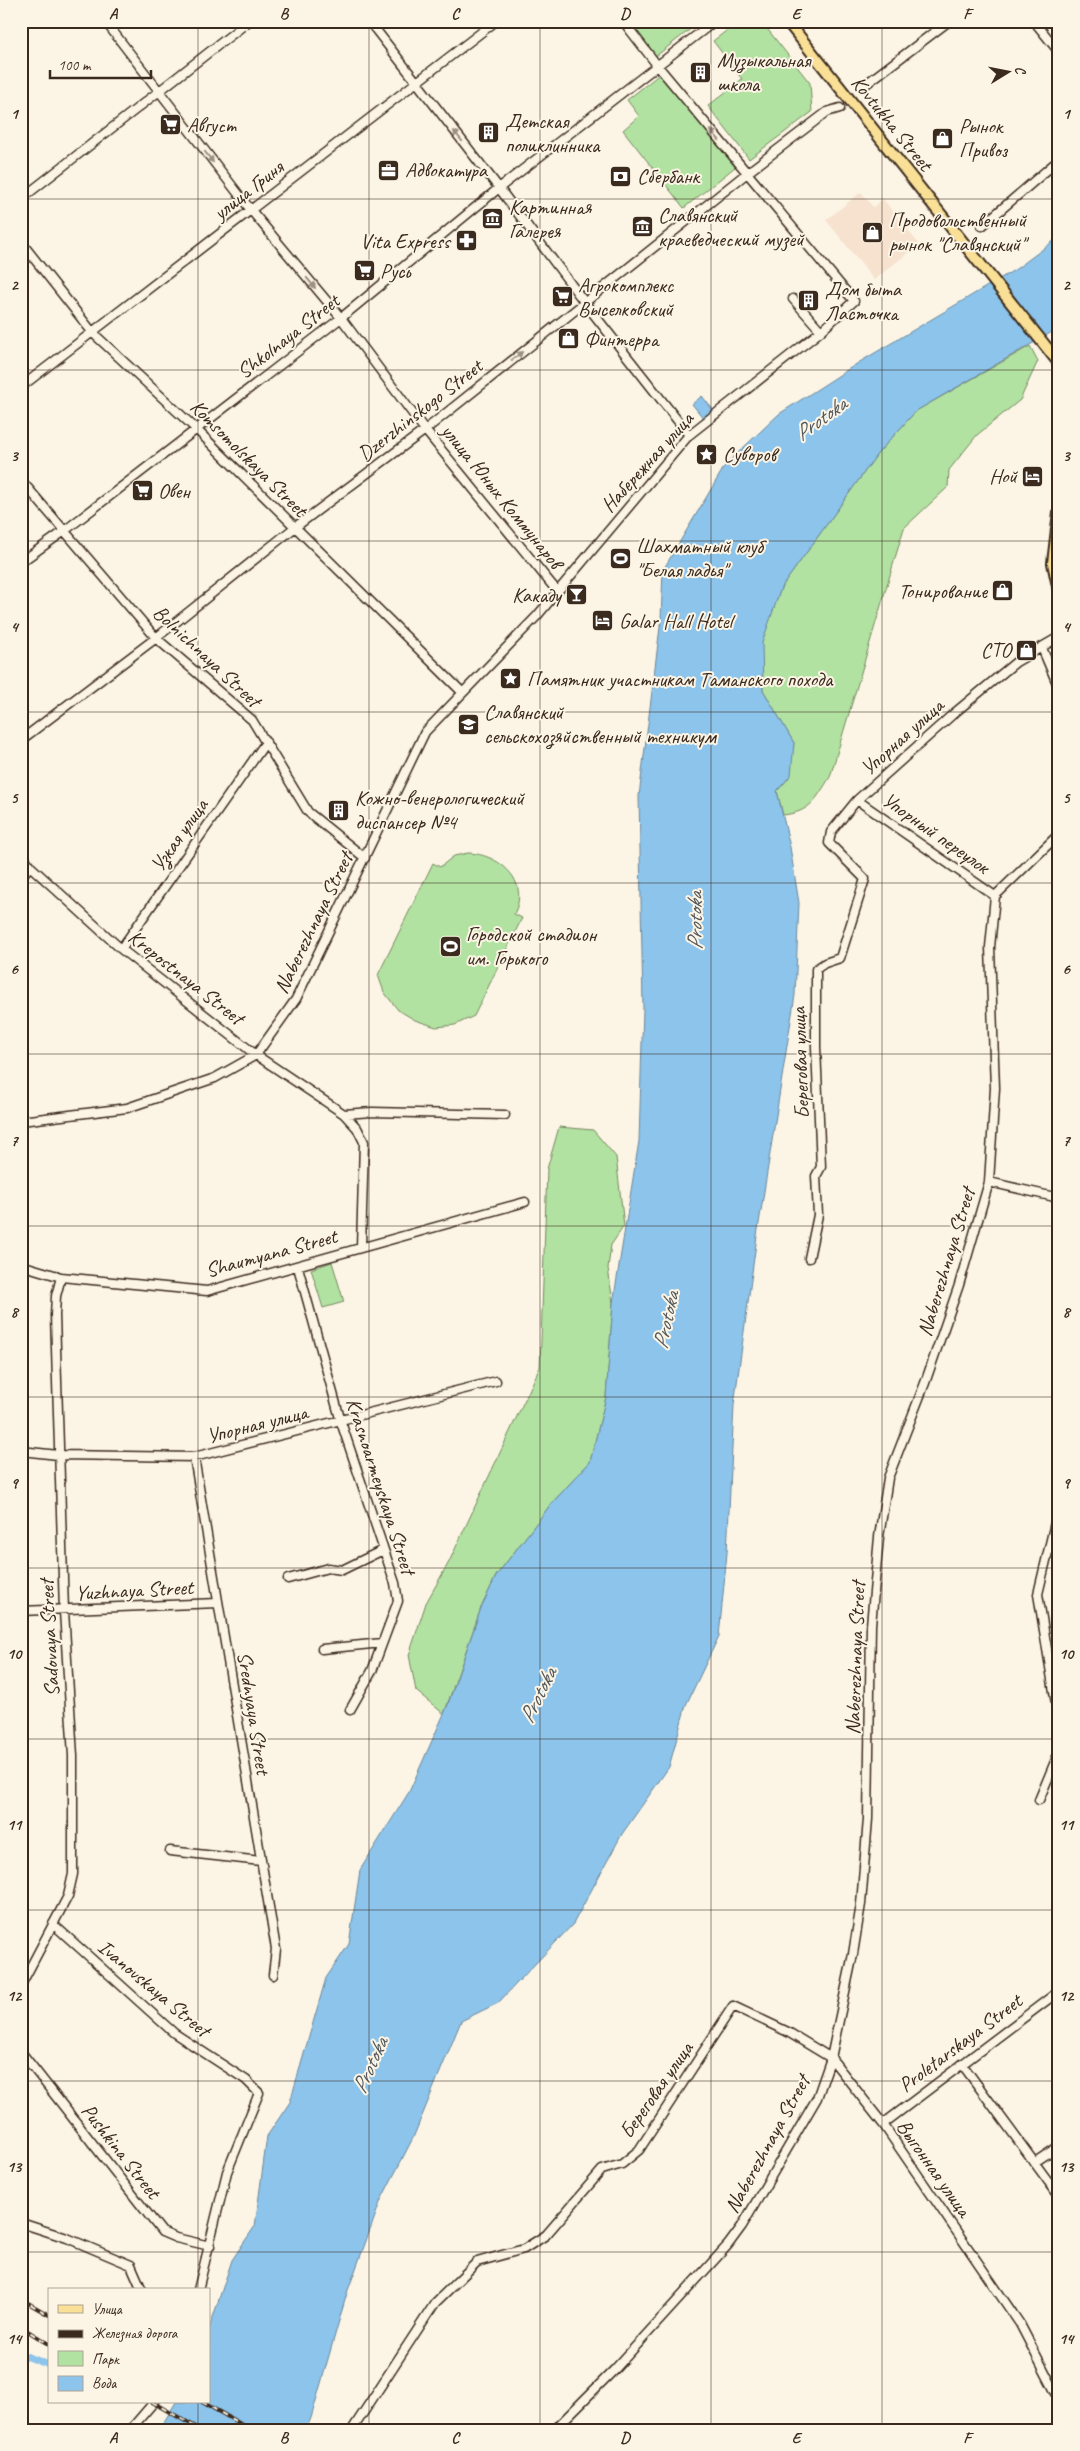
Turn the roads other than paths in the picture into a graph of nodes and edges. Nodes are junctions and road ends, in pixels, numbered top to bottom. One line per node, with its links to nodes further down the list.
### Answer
1 (105, 21): 14 (street, улица Юных Коммунаров)
2 (249, 21): 14 (street)
3 (369, 21): 12 (street)
4 (496, 21): 12 (street, улица Гриня)
5 (623, 21): 11 (street)
6 (715, 21): 11 (street, Shkolnaya Street)
7 (787, 21): 28 (main road, Kovtukha Street)
8 (949, 21): 13 (street)
9 (1034, 21): 10 (street)
10 (1059, 52)
11 (657, 66): 17 (street, one-way to 11); 18 (street, Shkolnaya Street)
12 (416, 84): 18 (street, one-way to 12); 20 (street, улица Гриня)
13 (862, 87)
14 (159, 93): 19 (street); 20 (street, улица Юных Коммунаров, one-way to 20)
15 (840, 108): 17 (street, Dzerzhinskogo Street)
16 (1059, 162): 21 (street)
17 (747, 173): 24 (street, Dzerzhinskogo Street); 26 (street, Набережная улица)
18 (499, 188): 24 (street); 25 (street, Shkolnaya Street)
19 (21, 199)
20 (250, 209): 25 (street, улица Юных Коммунаров, one-way to 25); 27 (street, улица Гриня)
21 (982, 226)
22 (21, 242): 27 (street, Komsomolskaya Street)
23 (793, 299): 26 (street)
24 (585, 303): 31 (street, Dzerzhinskogo Street, one-way to 24); 32 (street)
25 (341, 318): 30 (street, Shkolnaya Street); 31 (street, улица Юных Коммунаров)
26 (821, 330): 32 (street, Набережная улица)
27 (93, 333): 29 (street, улица Гриня); 30 (street, Komsomolskaya Street)
28 (1059, 363)
29 (21, 386)
30 (196, 429): 35 (street, Komsomolskaya Street); 36 (street, Shkolnaya Street)
31 (425, 430): 35 (street, Dzerzhinskogo Street); 39 (street, улица Юных Коммунаров)
32 (689, 435): 39 (street, Набережная улица)
33 (21, 480): 36 (street, Bolnichnaya Street)
34 (1059, 512): 38 (main road)
35 (294, 528): 41 (street, Dzerzhinskogo Street); 44 (street, Komsomolskaya Street)
36 (63, 532): 37 (street, Shkolnaya Street); 41 (street, Bolnichnaya Street)
37 (21, 562)
38 (1059, 590)
39 (557, 591): 44 (street, Naberezhnaya Street)
40 (1059, 637): 42 (street, Упорная улица)
41 (156, 638): 45 (street, Dzerzhinskogo Street); 46 (street, Bolnichnaya Street)
42 (1042, 648): 43 (street); 47 (street, Упорная улица)
43 (1059, 688)
44 (462, 692): 50 (street, Naberezhnaya Street)
45 (21, 740)
46 (266, 742): 50 (street, Bolnichnaya Street); 55 (street, Узкая улица)
47 (857, 800): 53 (street, Упорная улица); 54 (street, Упорный переулок)
48 (1059, 834): 54 (street)
49 (21, 852): 51 (street, Krepostnaya Street)
50 (365, 858): 56 (street, Naberezhnaya Street)
51 (30, 866): 52 (street); 55 (street, Krepostnaya Street)
52 (21, 877)
53 (862, 884): 64 (street, Береговая улица)
54 (995, 896): 60 (street, Naberezhnaya Street)
55 (121, 949): 56 (street, Krepostnaya Street)
56 (256, 1055): 57 (street, Krepostnaya Street); 59 (street)
57 (344, 1114): 58 (street); 63 (street, Krepostnaya Street)
58 (505, 1115)
59 (21, 1122)
60 (989, 1182): 61 (street); 93 (street, Naberezhnaya Street)
61 (1059, 1198)
62 (525, 1202): 63 (street, Shaumyana Street)
63 (361, 1246): 66 (street, Shaumyana Street)
64 (809, 1258)
65 (21, 1265): 67 (street, Shaumyana Street)
66 (298, 1267): 67 (street, Shaumyana Street); 69 (street, Krasnoarmeyskaya Street)
67 (61, 1277): 71 (street, Sadovaya Street)
68 (496, 1382): 69 (street, Упорная улица)
69 (341, 1422): 72 (street, Упорная улица); 74 (street, Krasnoarmeyskaya Street)
70 (21, 1452): 71 (street, Упорная улица)
71 (58, 1455): 72 (street, Упорная улица); 78 (street, Sadovaya Street)
72 (194, 1457): 76 (street, Srednyaya Street)
73 (1059, 1506): 82 (street)
74 (383, 1550): 75 (street); 79 (street, Krasnoarmeyskaya Street)
75 (288, 1579)
76 (218, 1603): 78 (street, Yuzhnaya Street); 86 (street, Srednyaya Street)
77 (21, 1611): 78 (street, Yuzhnaya Street)
78 (64, 1611): 87 (street, Sadovaya Street)
79 (382, 1643): 80 (street); 81 (street, Krasnoarmeyskaya Street)
80 (322, 1649)
81 (350, 1710)
82 (1059, 1722)
83 (1059, 1752): 84 (street)
84 (1039, 1800)
85 (170, 1852): 86 (street)
86 (262, 1861): 88 (street, Srednyaya Street)
87 (53, 1924): 89 (street, Sadovaya Street); 100 (street, Ivanovskaya Street)
88 (273, 1975)
89 (21, 1985)
90 (1059, 1991): 94 (street, Proletarskaya Street)
91 (733, 2006): 93 (street, Выгонная улица); 108 (street, Береговая улица)
92 (21, 2052): 100 (street, Pushkina Street)
93 (832, 2058): 95 (street, Выгонная улица); 109 (street, Naberezhnaya Street)
94 (962, 2064): 95 (street, Proletarskaya Street); 97 (street)
95 (882, 2124): 104 (street, Выгонная улица)
96 (1059, 2146): 97 (street)
97 (1035, 2162): 98 (street)
98 (1059, 2196)
99 (21, 2223): 101 (street)
100 (210, 2246): 102 (street)
101 (141, 2288)
102 (199, 2288)
103 (1059, 2383): 104 (street)
104 (1052, 2388): 105 (street, Выгонная улица)
105 (1059, 2399)
106 (152, 2404): 107 (street)
107 (130, 2430)
108 (352, 2430)
109 (554, 2430)

